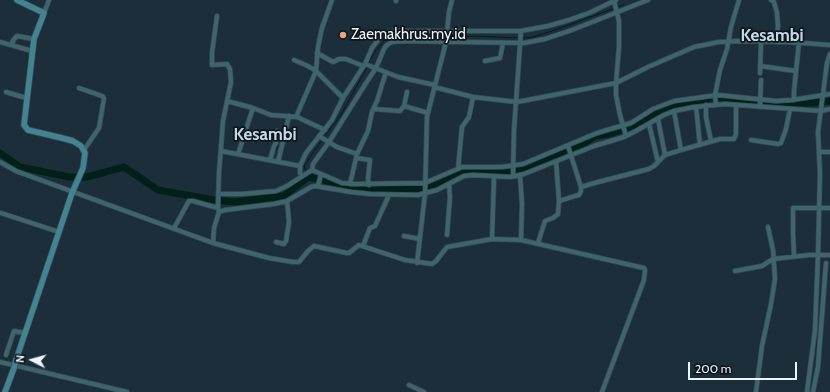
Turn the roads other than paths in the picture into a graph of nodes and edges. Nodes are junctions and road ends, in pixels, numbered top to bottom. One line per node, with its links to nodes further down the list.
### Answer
1 (17, 0): 10 (main road)
2 (49, 0): 10 (street)
3 (332, 0): 26 (street)
4 (452, 0): 12 (street)
5 (648, 0): 9 (street)
6 (739, 0): 15 (street)
7 (771, 0): 20 (street)
8 (615, 1): 9 (street); 13 (street)
9 (617, 12): 18 (street); 38 (street)
10 (44, 13): 14 (main road)
11 (217, 16): 49 (street)
12 (447, 32): 13 (street); 17 (street); 30 (street)
13 (521, 32): 18 (street)
14 (34, 39): 23 (street); 25 (main road)
15 (728, 41): 19 (street); 38 (street); 44 (street)
16 (0, 42): 23 (street)
17 (446, 42): 22 (street); 32 (street); 39 (street)
18 (521, 42): 22 (street); 51 (street)
19 (761, 42): 20 (street); 31 (street)
20 (776, 42): 21 (street)
21 (799, 42): 24 (street); 34 (street)
22 (503, 43): 29 (street)
23 (11, 45): 25 (street)
24 (830, 45)
25 (32, 51): 47 (main road)
26 (318, 53): 30 (street); 33 (street)
27 (830, 54): 46 (street)
28 (294, 60): 33 (street)
29 (485, 61)
30 (365, 65): 32 (street); 48 (street)
31 (760, 66): 34 (street); 36 (street)
32 (375, 67): 35 (street); 76 (street)
33 (316, 71): 48 (street); 66 (street)
34 (796, 71): 50 (street)
35 (386, 72): 39 (street); 59 (street)
36 (760, 73)
37 (761, 80): 52 (street)
38 (616, 83): 51 (street); 69 (street)
39 (434, 86): 45 (street); 64 (street)
40 (79, 88): 79 (street)
41 (6, 92): 47 (street)
42 (407, 92): 56 (street)
43 (830, 94): 46 (street)
44 (716, 95): 52 (street); 53 (street); 69 (street)
45 (473, 97): 51 (street); 95 (street)
46 (823, 97): 50 (street); 61 (street)
47 (26, 98): 79 (main road)
48 (343, 98): 70 (street)
49 (227, 100): 58 (street); 81 (street)
50 (794, 100): 52 (street)
51 (516, 102): 94 (street)
52 (760, 103): 55 (street); 60 (street)
53 (715, 104): 54 (street); 55 (street)
54 (706, 105): 57 (street); 75 (street)
55 (736, 105): 75 (street)
56 (404, 106): 59 (street); 64 (street)
57 (696, 107): 63 (street); 77 (street)
58 (253, 108): 65 (street); 84 (street)
59 (374, 109): 87 (street)
60 (790, 109): 61 (street); 74 (street)
61 (821, 109): 62 (street); 82 (street)
62 (830, 109)
63 (674, 111): 67 (street); 80 (street)
64 (428, 113): 104 (street)
65 (289, 116): 66 (street); 91 (street)
66 (296, 117): 70 (street)
67 (658, 118): 68 (street); 86 (street)
68 (649, 124): 72 (street); 92 (street)
69 (623, 127): 72 (street); 78 (street)
70 (325, 130): 73 (street)
71 (277, 131): 88 (street)
72 (625, 135): 85 (street)
73 (320, 137): 76 (street); 93 (street)
74 (751, 140)
75 (712, 141): 77 (street)
76 (328, 142): 87 (street); 96 (street)
77 (700, 145): 80 (street)
78 (568, 147): 85 (street); 94 (street)
79 (84, 150): 108 (main road)
80 (681, 150): 86 (street)
81 (221, 151): 84 (street); 111 (street)
82 (820, 152): 83 (street); 114 (street)
83 (830, 152)
84 (238, 154): 88 (street)
85 (571, 155): 89 (street); 107 (street)
86 (665, 155): 92 (street)
87 (356, 156): 103 (street); 105 (street)
88 (270, 160): 91 (street)
89 (556, 161): 100 (street); 113 (street)
90 (0, 162): 108 (street)
91 (278, 162): 93 (street)
92 (658, 162): 107 (street)
93 (300, 166): 97 (street)
94 (513, 167): 95 (street); 99 (street)
95 (458, 168): 104 (street)
96 (312, 170): 98 (street); 111 (street)
97 (300, 173)
98 (320, 175): 102 (street); 103 (street)
99 (513, 175): 100 (street); 101 (street)
100 (520, 175): 125 (street)
101 (494, 177): 106 (street); 124 (street)
102 (318, 184): 110 (street); 112 (street)
103 (350, 184): 105 (street)
104 (425, 184): 105 (street); 109 (street)
105 (370, 185)
106 (448, 185): 109 (street); 121 (street)
107 (581, 187): 113 (street)
108 (73, 192): 119 (street); 120 (main road)
109 (425, 193): 110 (street); 123 (street)
110 (389, 195): 129 (street)
111 (219, 196): 116 (street)
112 (287, 201): 116 (street); 127 (street)
113 (559, 201): 128 (street)
114 (819, 208): 115 (street); 130 (street); 131 (street)
115 (830, 208)
116 (218, 209): 119 (street); 126 (street)
117 (1, 213): 120 (street)
118 (768, 227): 133 (street)
119 (174, 228): 126 (street)
120 (59, 232): 137 (main road)
121 (447, 235)
122 (404, 236): 123 (street)
123 (420, 239): 135 (street)
124 (492, 239): 125 (street); 135 (street)
125 (520, 240): 128 (street)
126 (213, 242): 129 (street)
127 (276, 242)
128 (538, 244): 144 (street)
129 (363, 246): 135 (street)
130 (818, 255): 131 (street); 132 (street); 134 (street)
131 (794, 256): 133 (street)
132 (830, 256)
133 (773, 259): 136 (street); 145 (street)
134 (824, 262): 146 (street); 147 (street)
135 (417, 263)
136 (735, 271)
137 (24, 333): 138 (street); 141 (main road, bridge)
138 (6, 356)
139 (0, 362): 142 (street)
140 (409, 385): 143 (street)
141 (5, 392)
142 (126, 392)
143 (424, 392)
144 (602, 392)
145 (756, 392)
146 (807, 392)
147 (813, 392)

